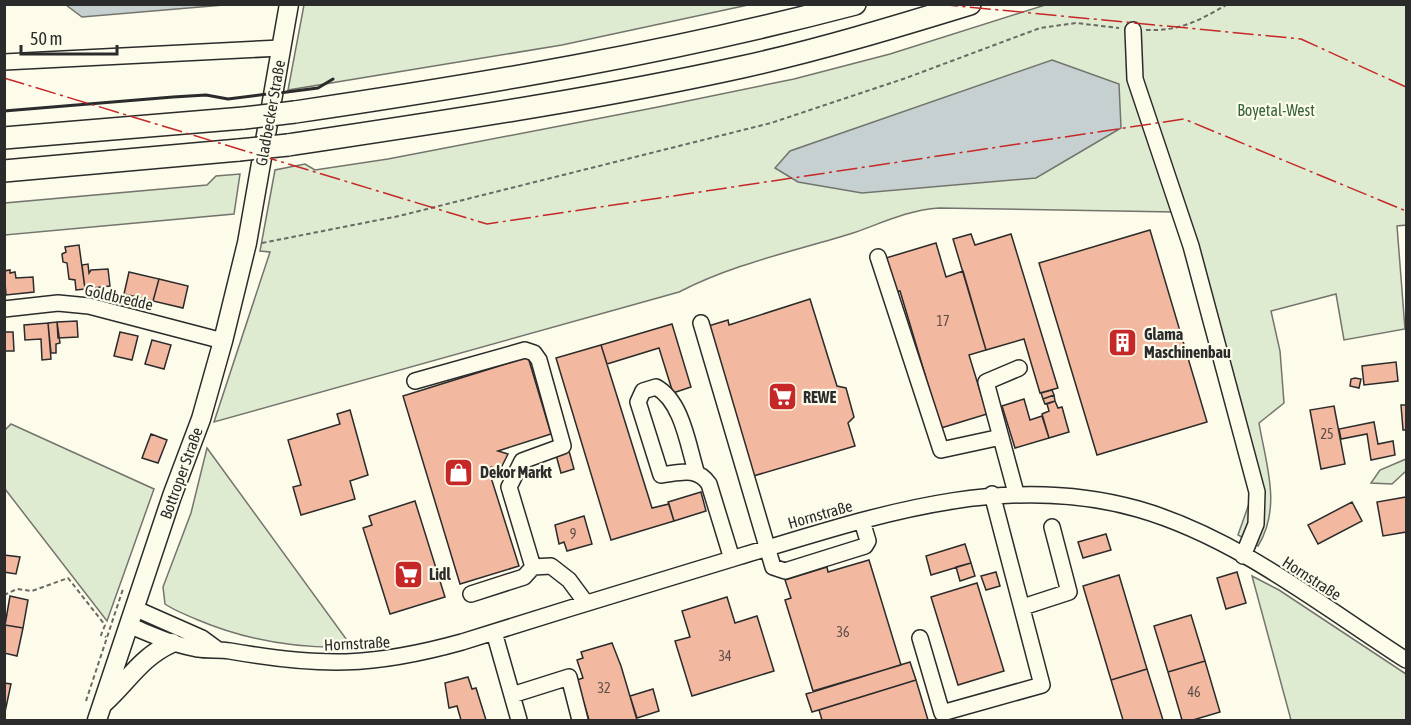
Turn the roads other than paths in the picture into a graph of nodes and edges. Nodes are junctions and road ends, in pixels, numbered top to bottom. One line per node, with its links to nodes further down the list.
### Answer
1 (289, 4): 5 (main road, Gladbecker Straße)
2 (855, 4): 7 (highway, bridge)
3 (970, 4): 8 (highway, bridge)
4 (1133, 30): 23 (street)
5 (281, 48): 6 (street); 9 (main road, Gladbecker Straße)
6 (4, 62)
7 (4, 138)
8 (4, 171)
9 (251, 222): 13 (main road, Bottroper Straße)
10 (878, 257): 16 (street)
11 (4, 309): 13 (street, Goldbredde)
12 (701, 323): 22 (street)
13 (224, 341): 29 (main road, Bottroper Straße)
14 (1019, 368): 16 (street)
15 (415, 381): 25 (street)
16 (1001, 437): 18 (street)
17 (696, 471): 17 (street); 24 (street)
18 (1016, 493): 19 (street, Hornstraße); 23 (street, Hornstraße)
19 (992, 494): 20 (street, Hornstraße); 28 (street)
20 (862, 520): 22 (street, Hornstraße); 22 (street)
21 (1052, 527): 28 (street)
22 (767, 548): 24 (street, Hornstraße)
23 (1243, 556): 34 (street, Hornstraße)
24 (732, 559): 27 (street, Hornstraße)
25 (533, 567): 26 (street); 27 (street)
26 (471, 594)
27 (586, 603): 30 (street, Hornstraße)
28 (1023, 608): 31 (street)
29 (128, 625): 32 (street, Hornstraße); 33 (street, Hornstraße); 36 (main road, Bottroper Straße)
30 (494, 632): 33 (street, Hornstraße); 35 (street)
31 (920, 638)
32 (172, 643): 33 (street, Hornstraße); 36 (main road)
33 (217, 649)
34 (1407, 660)
35 (512, 695): 37 (street); 38 (street)
36 (100, 712)
37 (519, 720)
38 (580, 720)

